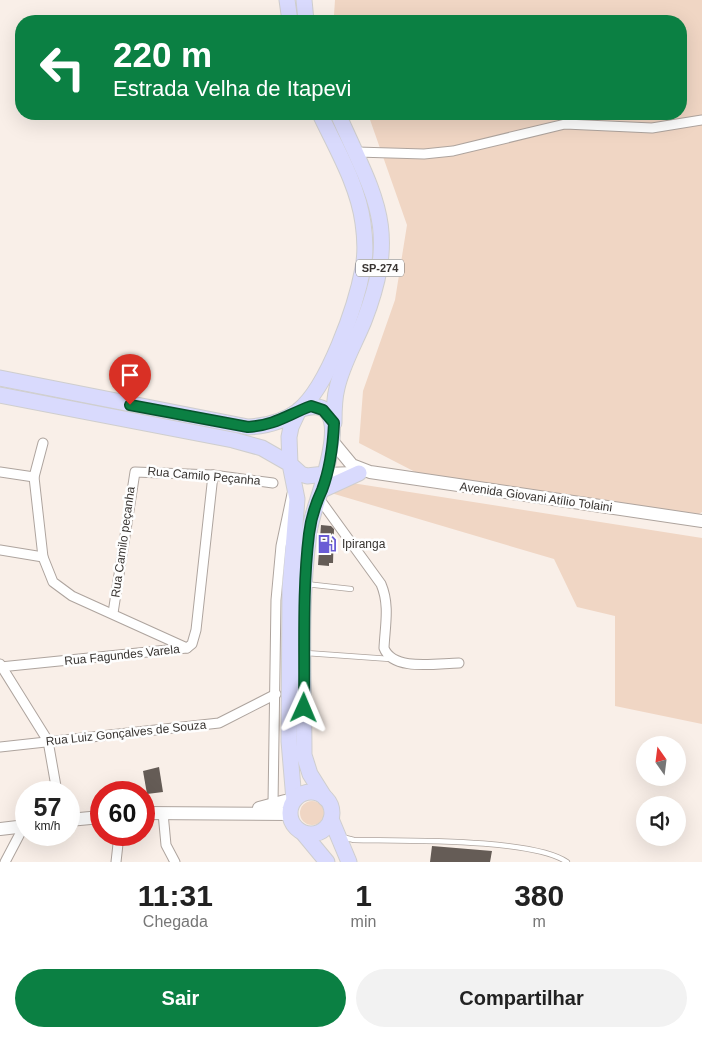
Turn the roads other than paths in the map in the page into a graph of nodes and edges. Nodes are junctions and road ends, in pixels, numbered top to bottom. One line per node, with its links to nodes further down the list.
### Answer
1 (287, 0): 3 (main road)
2 (304, 0): 4 (main road)
3 (289, 15)
4 (305, 15)
5 (323, 120): 11 (main road, SP-274)
6 (341, 120): 8 (main road, SP-274)
7 (702, 120): 8 (street)
8 (357, 152): 12 (main road, SP-274)
9 (0, 378): 11 (main road)
10 (0, 395): 15 (main road)
11 (299, 410): 12 (main road); 15 (main road)
12 (334, 423): 13 (main road)
13 (333, 442): 18 (street, Avenida Giovani Atílio Tolaini); 23 (main road)
14 (43, 443): 20 (street)
15 (290, 464): 21 (main road); 23 (main road)
16 (0, 472): 20 (street)
17 (135, 472): 19 (street, Rua Camilo Peçanha); 29 (street, Rua Camilo peçanha)
18 (364, 472): 23 (main road); 24 (street, Avenida Giovani Atílio Tolaini)
19 (213, 475): 22 (street, Rua Camilo Peçanha); 30 (street, Rua Fagundes Varela)
20 (34, 477): 26 (street)
21 (293, 481): 35 (street); 41 (main road)
22 (273, 482)
23 (321, 484): 27 (main road); 32 (street)
24 (702, 521)
25 (0, 550): 26 (street)
26 (43, 556): 29 (street)
27 (305, 584): 28 (lane); 31 (main road)
28 (351, 590)
29 (113, 613): 30 (street)
30 (187, 648): 34 (street, Rua Fagundes Varela)
31 (304, 652): 32 (lane); 39 (main road)
32 (392, 659): 33 (street)
33 (459, 663)
34 (1, 666): 36 (street)
35 (276, 694): 36 (street, Rua Luiz Gonçalves de Souza); 40 (street)
36 (48, 741): 37 (street, Rua Luiz Gonçalves de Souza); 38 (street)
37 (0, 747)
38 (55, 781)
39 (325, 798): 41 (main road); 45 (main road)
40 (273, 804): 41 (street); 42 (street)
41 (292, 806): 42 (street); 48 (main road)
42 (244, 812): 44 (street)
43 (155, 813): 44 (street)
44 (164, 813): 54 (street)
45 (331, 819): 48 (main road); 49 (main road)
46 (15, 827): 47 (street)
47 (0, 829)
48 (306, 836): 55 (main road)
49 (338, 836): 56 (main road); 57 (lane)
50 (15, 844): 52 (street)
51 (118, 846): 53 (street)
52 (5, 862)
53 (116, 862)
54 (176, 862)
55 (327, 862)
56 (349, 862)
57 (567, 862)

